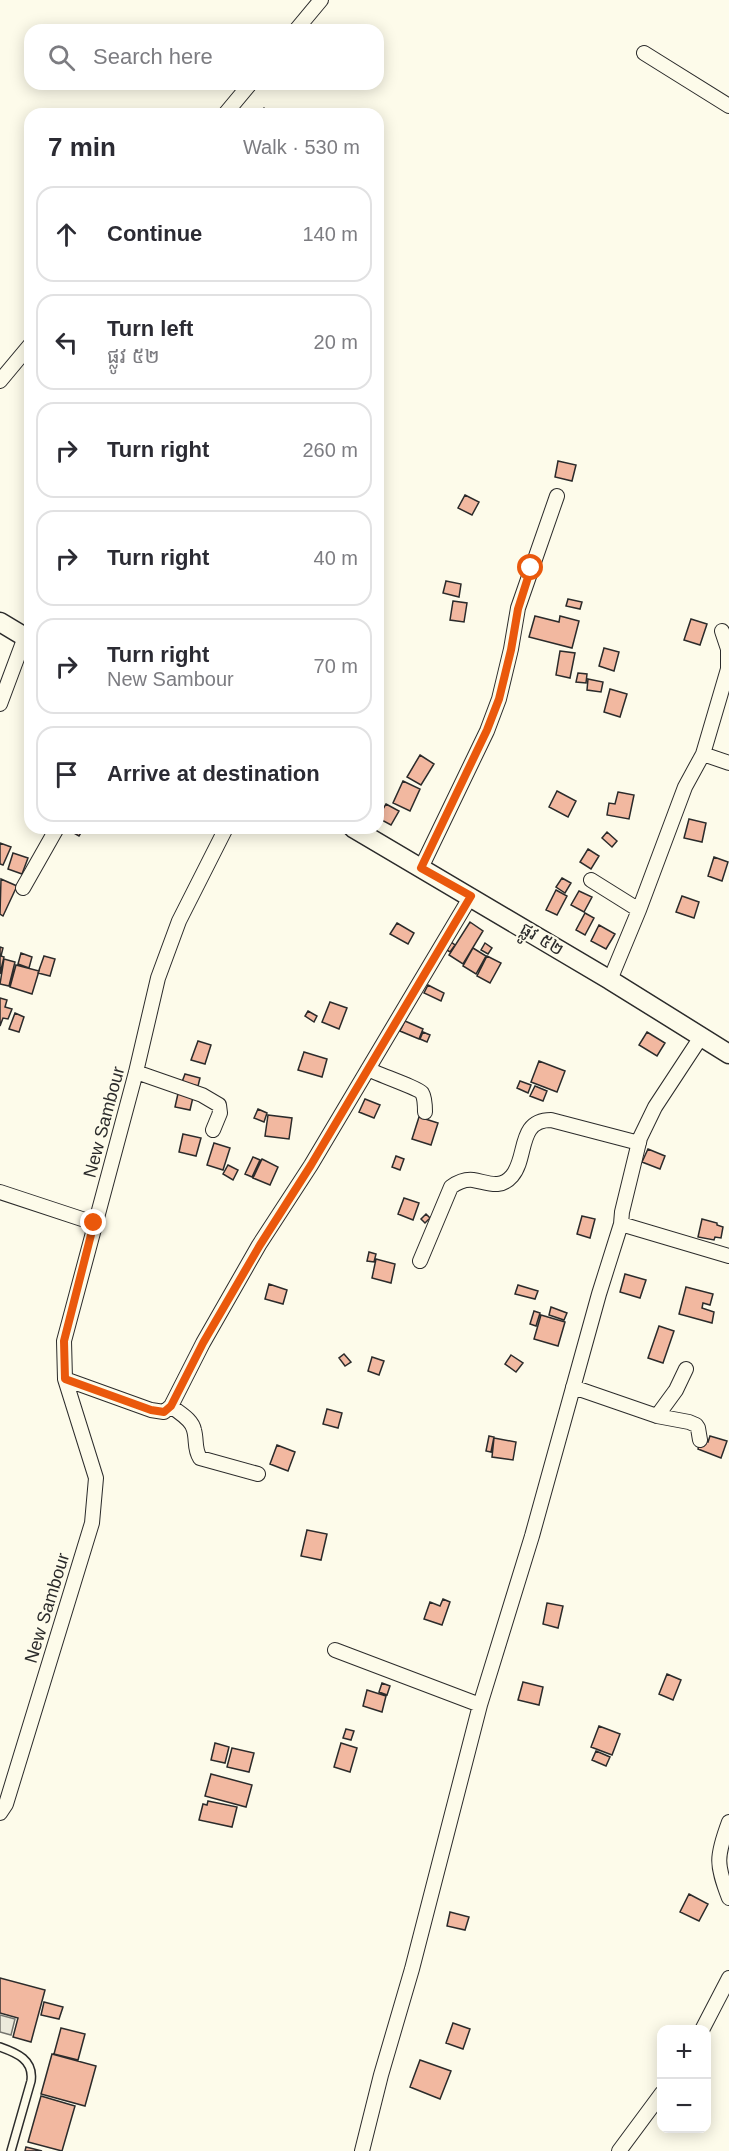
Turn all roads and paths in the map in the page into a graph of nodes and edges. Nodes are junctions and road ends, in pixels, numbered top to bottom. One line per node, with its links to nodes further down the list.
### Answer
1 (321, 0): 2 (street)
2 (301, 24)
3 (644, 53): 5 (street)
4 (245, 90): 6 (street)
5 (729, 106)
6 (230, 108)
7 (24, 352): 8 (street)
8 (0, 381)
9 (557, 496): 20 (street)
10 (0, 622): 12 (street)
11 (722, 631): 15 (street)
12 (24, 636)
13 (24, 647): 14 (street)
14 (0, 704)
15 (703, 754): 16 (street); 24 (street)
16 (729, 763)
17 (54, 834): 22 (street)
18 (223, 834): 29 (street, New Sambour)
19 (363, 834): 20 (street, ផ្លូវ ៥២)
20 (421, 868): 23 (street, ផ្លូវ ៥២)
21 (591, 880): 24 (street)
22 (23, 888)
23 (471, 896): 25 (street, ផ្លូវ ៥២); 28 (street)
24 (639, 910): 25 (street)
25 (610, 980): 26 (street, ផ្លូវ ៥២)
26 (701, 1037): 27 (street, ផ្លូវ ៥២); 32 (street)
27 (729, 1054)
28 (368, 1070): 30 (street); 41 (street)
29 (136, 1072): 31 (street); 34 (street, New Sambour)
30 (425, 1112)
31 (213, 1130)
32 (639, 1143): 35 (street); 37 (street)
33 (0, 1192): 34 (street)
34 (94, 1223): 39 (street, New Sambour)
35 (621, 1224): 36 (street); 40 (street)
36 (729, 1256)
37 (420, 1261)
38 (686, 1370): 42 (street)
39 (65, 1379): 41 (street); 47 (street, New Sambour)
40 (573, 1387): 42 (street); 46 (street)
41 (171, 1406): 44 (street)
42 (657, 1416): 43 (street)
43 (700, 1440)
44 (258, 1474)
45 (335, 1650): 46 (street)
46 (480, 1705): 56 (street)
47 (3, 1809): 49 (lane)
48 (729, 1822): 50 (street)
49 (0, 1824)
50 (729, 1898)
51 (729, 1978): 52 (street)
52 (705, 2025)
53 (0, 2047): 55 (lane)
54 (657, 2100): 57 (street)
55 (11, 2151)
56 (362, 2151)
57 (620, 2151)

